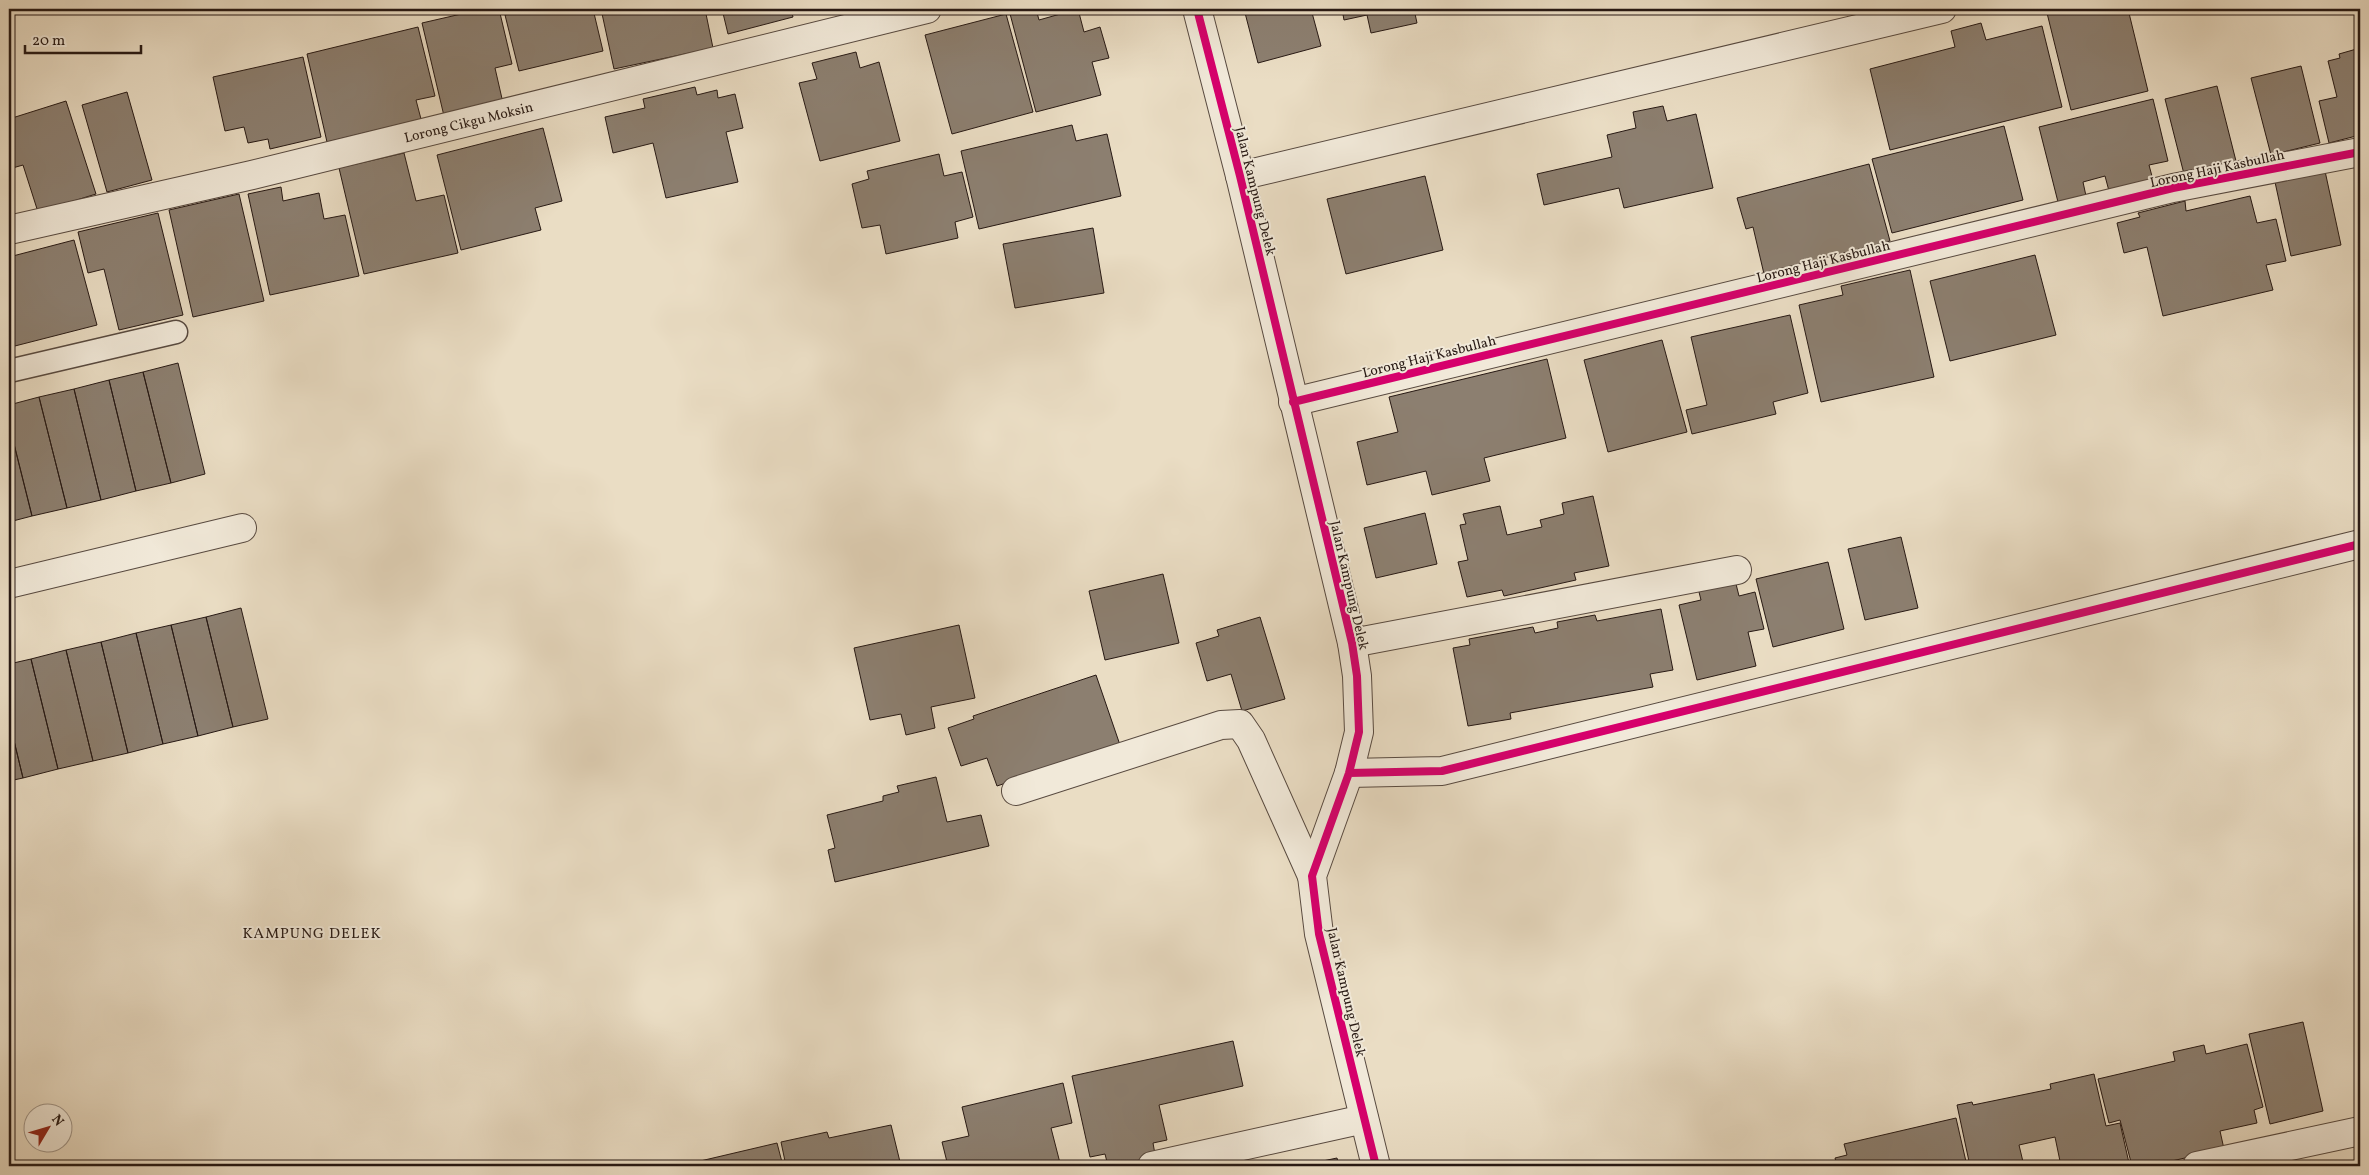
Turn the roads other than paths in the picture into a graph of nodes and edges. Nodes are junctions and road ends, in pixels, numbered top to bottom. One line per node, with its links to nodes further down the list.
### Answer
1 (927, 9): 6 (street, Lorong Cikgu Moksin)
2 (1197, 9): 5 (street, Jalan Kampung Delek)
3 (1942, 9): 5 (street)
4 (2360, 152): 9 (street, Lorong Haji Kasbullah)
5 (1240, 176): 9 (street, Jalan Kampung Delek)
6 (9, 230)
7 (176, 332): 8 (lane)
8 (9, 372)
9 (1293, 402): 14 (street, Jalan Kampung Delek)
10 (242, 528): 13 (street)
11 (2360, 544): 15 (street)
12 (1737, 570): 14 (street)
13 (9, 584)
14 (1352, 643): 15 (street, Jalan Kampung Delek)
15 (1349, 773): 17 (street, Jalan Kampung Delek)
16 (1016, 791): 17 (street)
17 (1312, 876): 18 (street, Jalan Kampung Delek)
18 (1364, 1119): 20 (street); 22 (street, Jalan Kampung Delek)
19 (2360, 1131): 23 (street)
20 (1194, 1162): 21 (street)
21 (1152, 1166)
22 (1376, 1166)
23 (2197, 1166)

